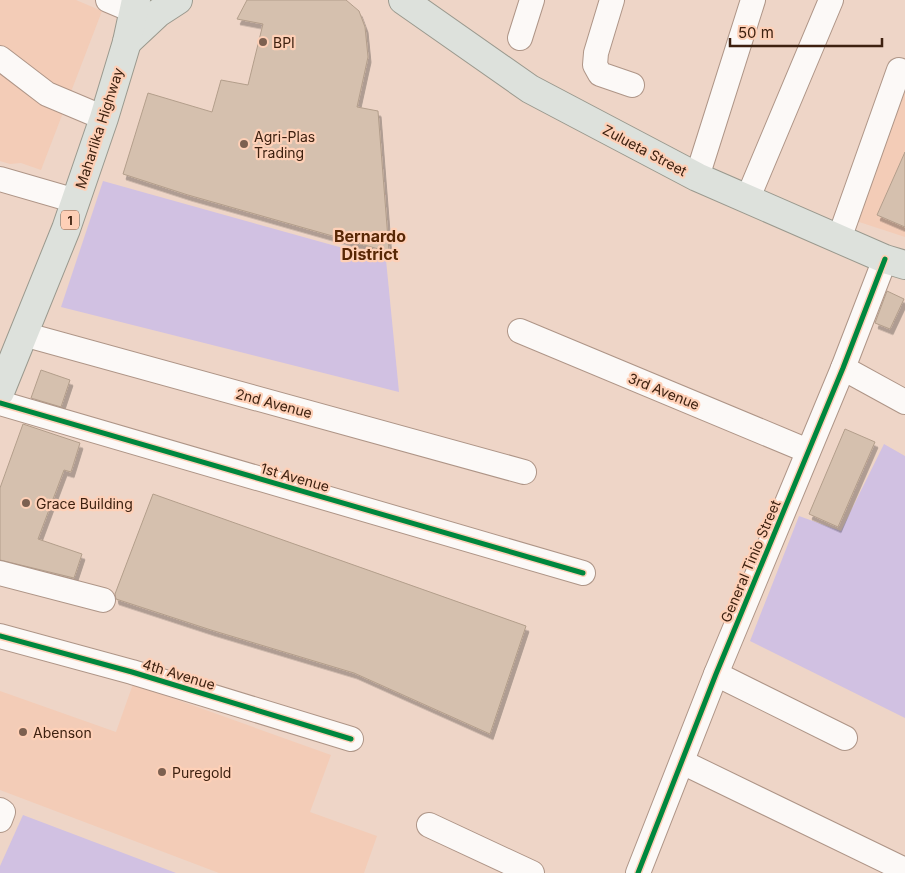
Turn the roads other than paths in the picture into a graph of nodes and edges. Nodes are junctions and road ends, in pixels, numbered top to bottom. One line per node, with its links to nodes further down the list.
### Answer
1 (108, 0): 8 (street)
2 (178, 0): 10 (main road)
3 (403, 0): 15 (main road, Zulueta Street)
4 (532, 0): 9 (street)
5 (612, 0): 13 (street)
6 (753, 0): 15 (street)
7 (831, 0): 17 (street)
8 (135, 6): 10 (main road, Maharlika Highway / 1)
9 (520, 38)
10 (126, 42): 14 (main road, Maharlika Highway / 1)
11 (0, 58): 14 (street)
12 (899, 70): 19 (street)
13 (632, 85)
14 (104, 118): 18 (main road, Maharlika Highway / 1)
15 (697, 177): 17 (main road, Zulueta Street)
16 (0, 178): 18 (street)
17 (747, 200): 19 (main road, Zulueta Street)
18 (76, 201): 22 (main road, Maharlika Highway / 1)
19 (839, 239): 20 (main road, Zulueta Street)
20 (895, 262): 23 (street, General Tinio Street)
21 (520, 331): 27 (street, 3rd Avenue)
22 (23, 334): 24 (main road, Maharlika Highway / 1); 28 (street, 2nd Avenue)
23 (843, 368): 25 (street); 27 (street, General Tinio Street)
24 (0, 392)
25 (905, 402)
26 (0, 403): 29 (street, 1st Avenue)
27 (808, 451): 33 (street, General Tinio Street)
28 (524, 472)
29 (583, 572)
30 (0, 573): 31 (street)
31 (103, 600)
32 (0, 636): 35 (street, 4th Avenue)
33 (716, 674): 34 (street); 36 (street, General Tinio Street)
34 (845, 738)
35 (351, 739)
36 (682, 762): 40 (street); 42 (street, General Tinio Street)
37 (0, 810): 38 (street)
38 (0, 820)
39 (429, 825): 41 (street)
40 (905, 870)
41 (532, 873)
42 (638, 873)

